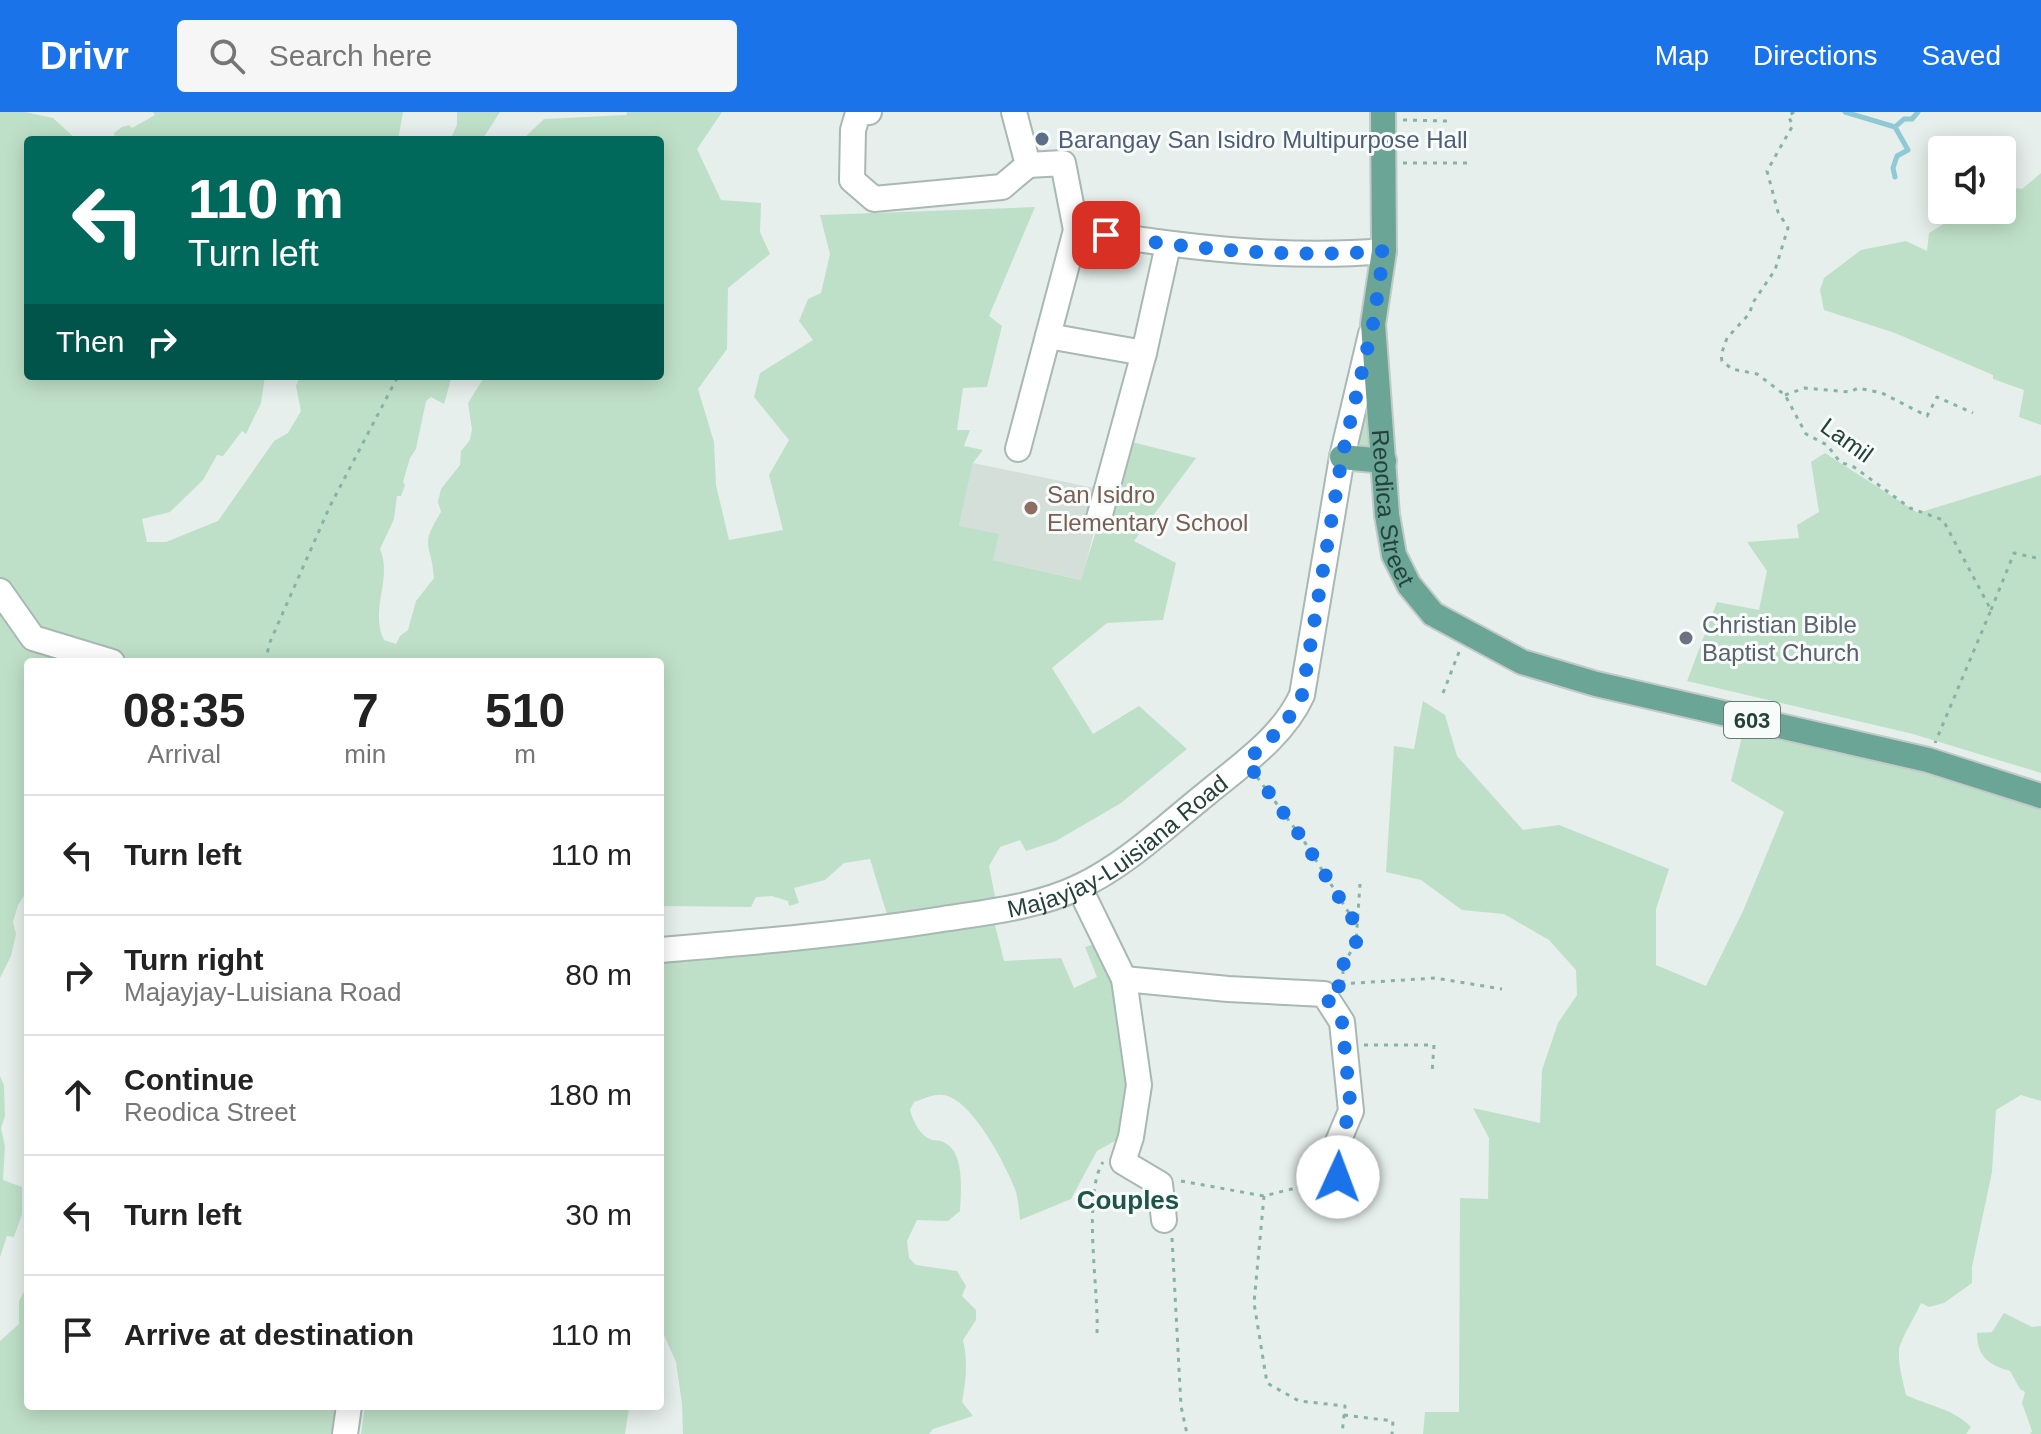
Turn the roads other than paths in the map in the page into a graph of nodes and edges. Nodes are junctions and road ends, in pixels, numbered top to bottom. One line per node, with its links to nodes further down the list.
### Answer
1 (869, 112): 4 (street)
2 (1014, 112): 4 (street)
3 (1383, 116): 7 (main road, Reodica Street / 603)
4 (1028, 165): 5 (street)
5 (1076, 230): 6 (street); 9 (street)
6 (1168, 245): 7 (street); 10 (street)
7 (1384, 251): 8 (main road, Reodica Street / 603)
8 (1373, 324): 12 (street, Majayjay-Luisiana Road); 13 (main road, Reodica Street / 603)
9 (1048, 336): 10 (street); 11 (street)
10 (1144, 353): 14 (street)
11 (1018, 449)
12 (1342, 457): 13 (main road); 18 (street, Majayjay-Luisiana Road)
13 (1384, 461): 17 (main road, Reodica Street / 603)
14 (1099, 518)
15 (0, 591): 16 (street)
16 (99, 658)
17 (2041, 796)
18 (1079, 887): 19 (street, Majayjay-Luisiana Road); 20 (street)
19 (664, 950)
20 (1124, 979): 21 (street); 22 (street)
21 (1338, 1177)
22 (1164, 1220)
23 (348, 1410): 24 (street)
24 (345, 1434)

